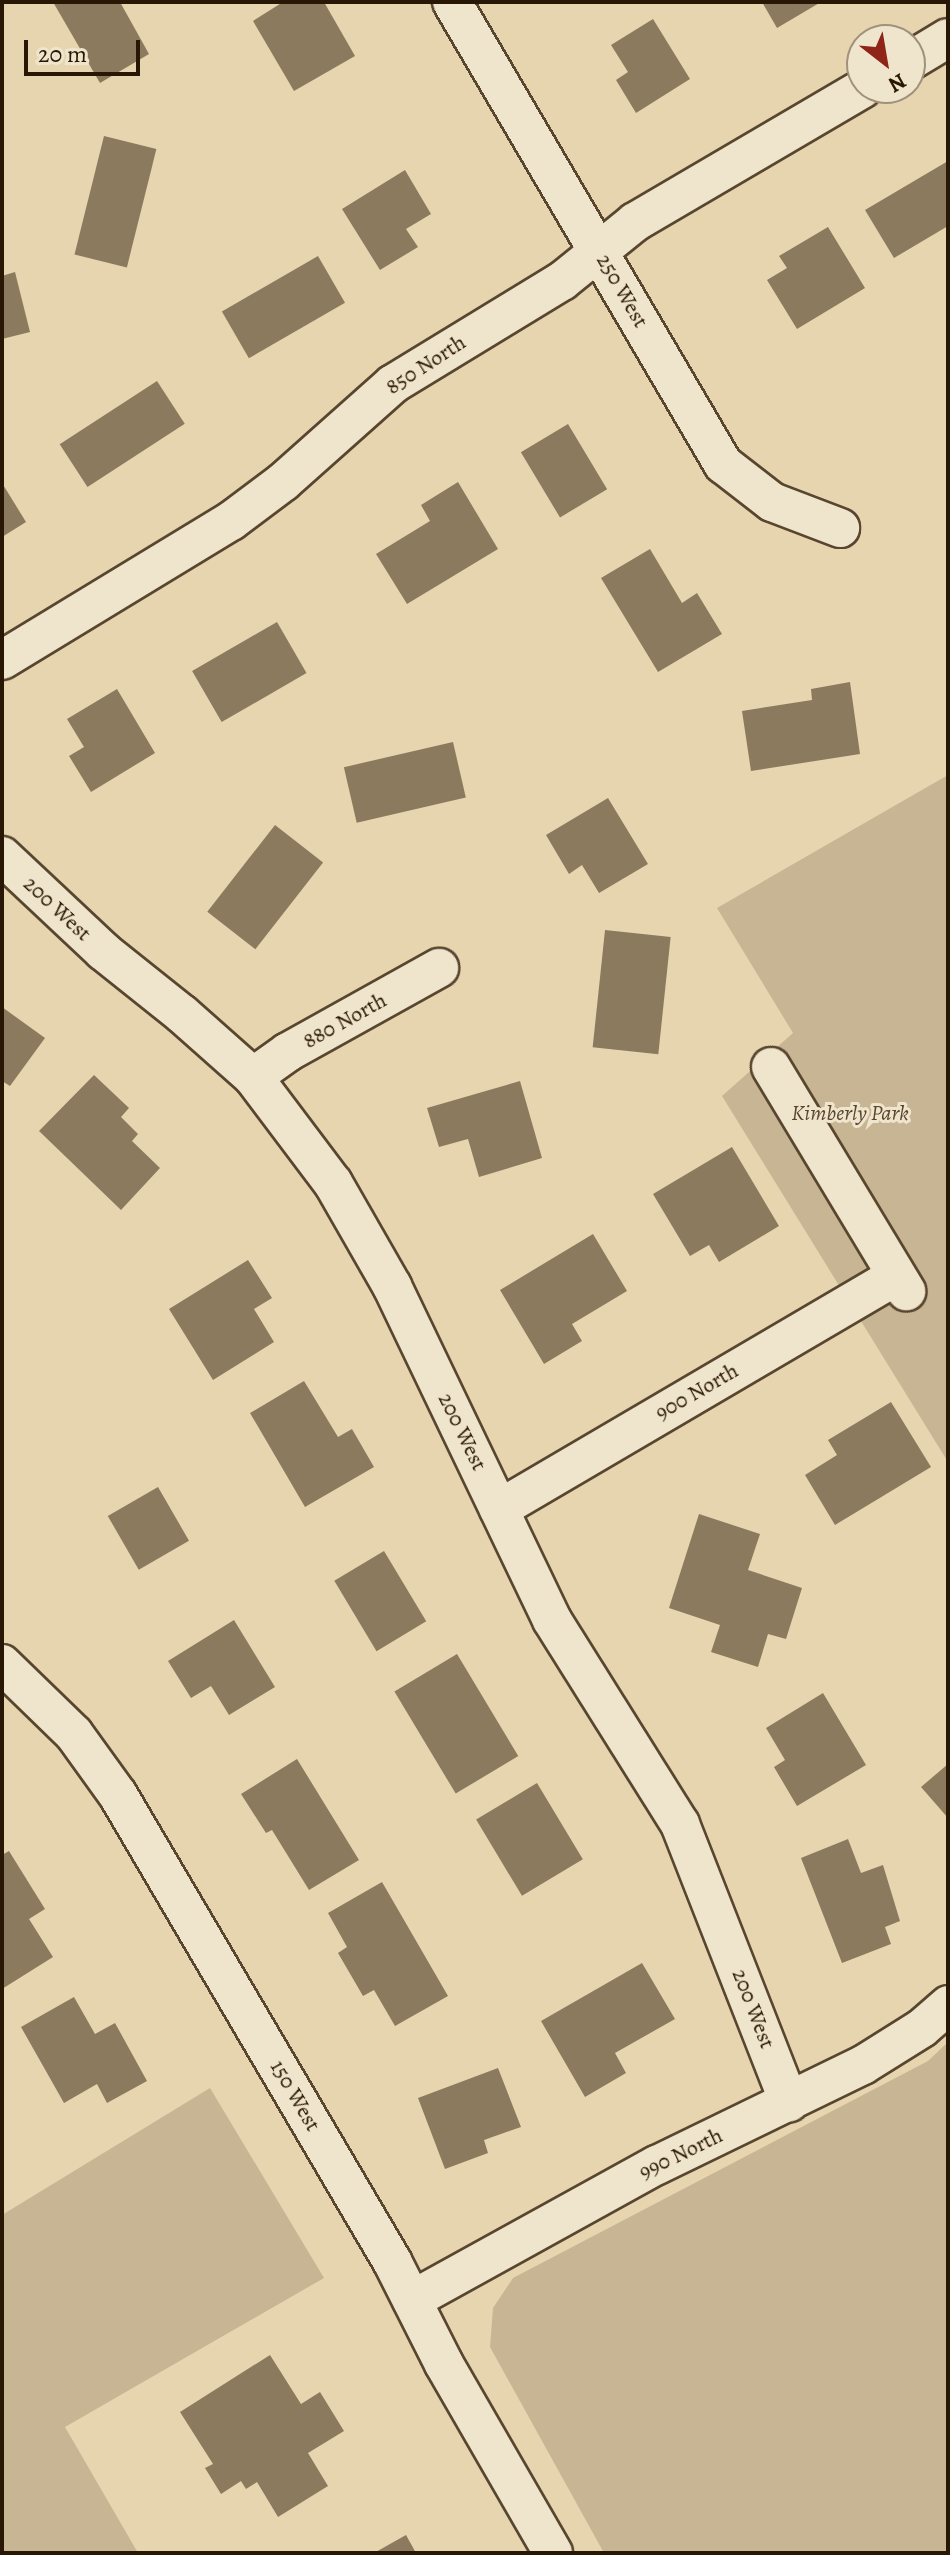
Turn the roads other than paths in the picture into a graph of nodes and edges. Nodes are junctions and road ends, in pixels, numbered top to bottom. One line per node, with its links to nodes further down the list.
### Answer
1 (452, 2): 5 (street, 250 West)
2 (948, 38): 3 (street)
3 (926, 51)
4 (846, 98): 5 (street, 850 North)
5 (598, 251): 6 (street, 250 West); 7 (street, 850 North)
6 (840, 528)
7 (2, 660)
8 (2, 856): 11 (street, 200 West)
9 (439, 968): 11 (street, 880 North)
10 (771, 1067): 12 (street, 900 North)
11 (253, 1077): 12 (street, 200 West)
12 (499, 1509): 15 (street, 200 West)
13 (2, 1664): 16 (street, 150 West)
14 (948, 2005): 15 (street, 990 North)
15 (789, 2102): 16 (street, 990 North)
16 (412, 2300): 17 (street, 150 West)
17 (553, 2553)

